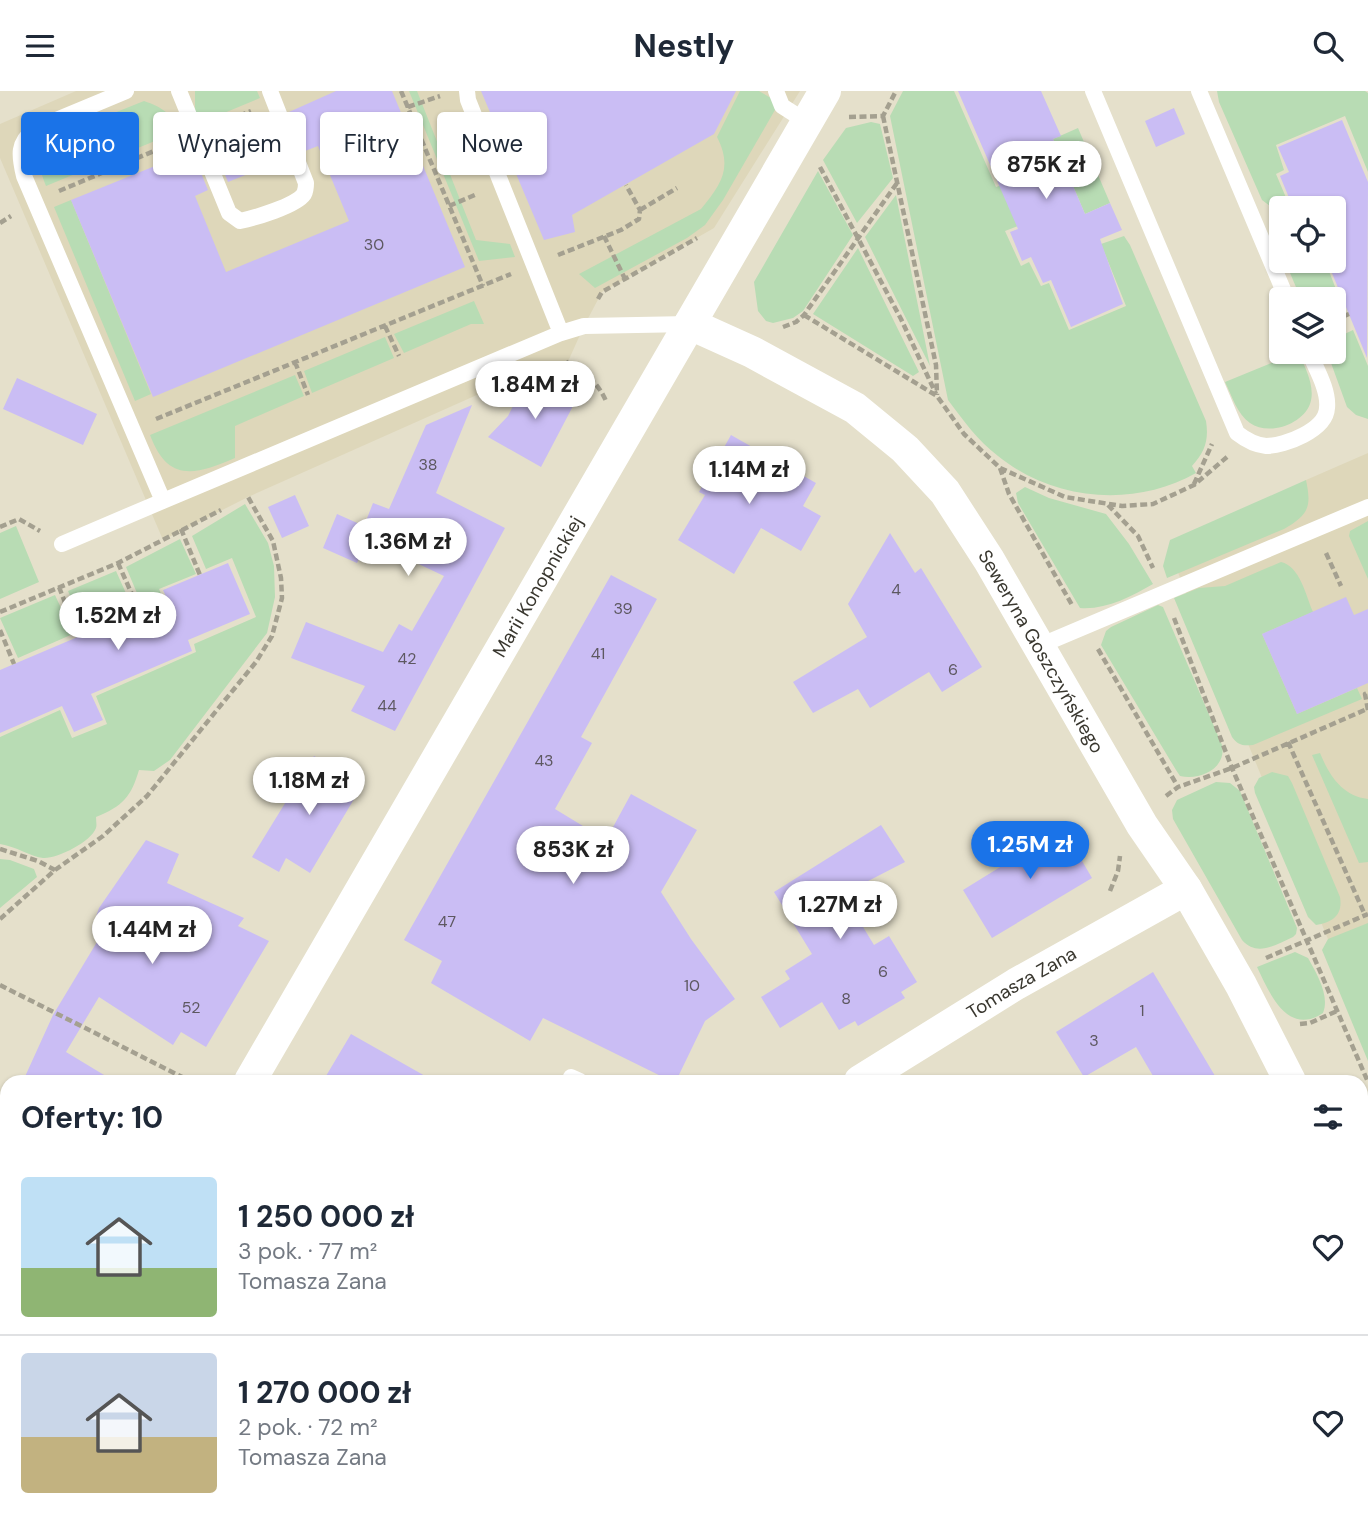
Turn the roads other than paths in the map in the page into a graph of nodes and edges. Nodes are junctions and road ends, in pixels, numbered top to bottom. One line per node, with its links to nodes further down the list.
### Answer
1 (126, 91): 14 (lane)
2 (179, 91): 8 (lane)
3 (467, 91): 12 (lane)
4 (776, 91): 9 (lane)
5 (825, 91): 9 (street, Marii Konopnickiej)
6 (1093, 91): 13 (lane)
7 (1199, 91): 10 (lane)
8 (272, 96)
9 (807, 122): 11 (street, Marii Konopnickiej)
10 (1282, 287)
11 (690, 324): 12 (lane); 17 (street, Seweryna Goszczyńskiego); 19 (street, Marii Konopnickiej)
12 (561, 333): 14 (lane)
13 (1314, 364)
14 (163, 501): 16 (lane)
15 (1368, 507): 17 (lane)
16 (62, 544)
17 (1039, 646): 18 (street, Seweryna Goszczyńskiego)
18 (1186, 889): 20 (street, Tomasza Zana); 21 (street, Seweryna Goszczyńskiego)
19 (253, 1075)
20 (870, 1075)
21 (1287, 1075)

